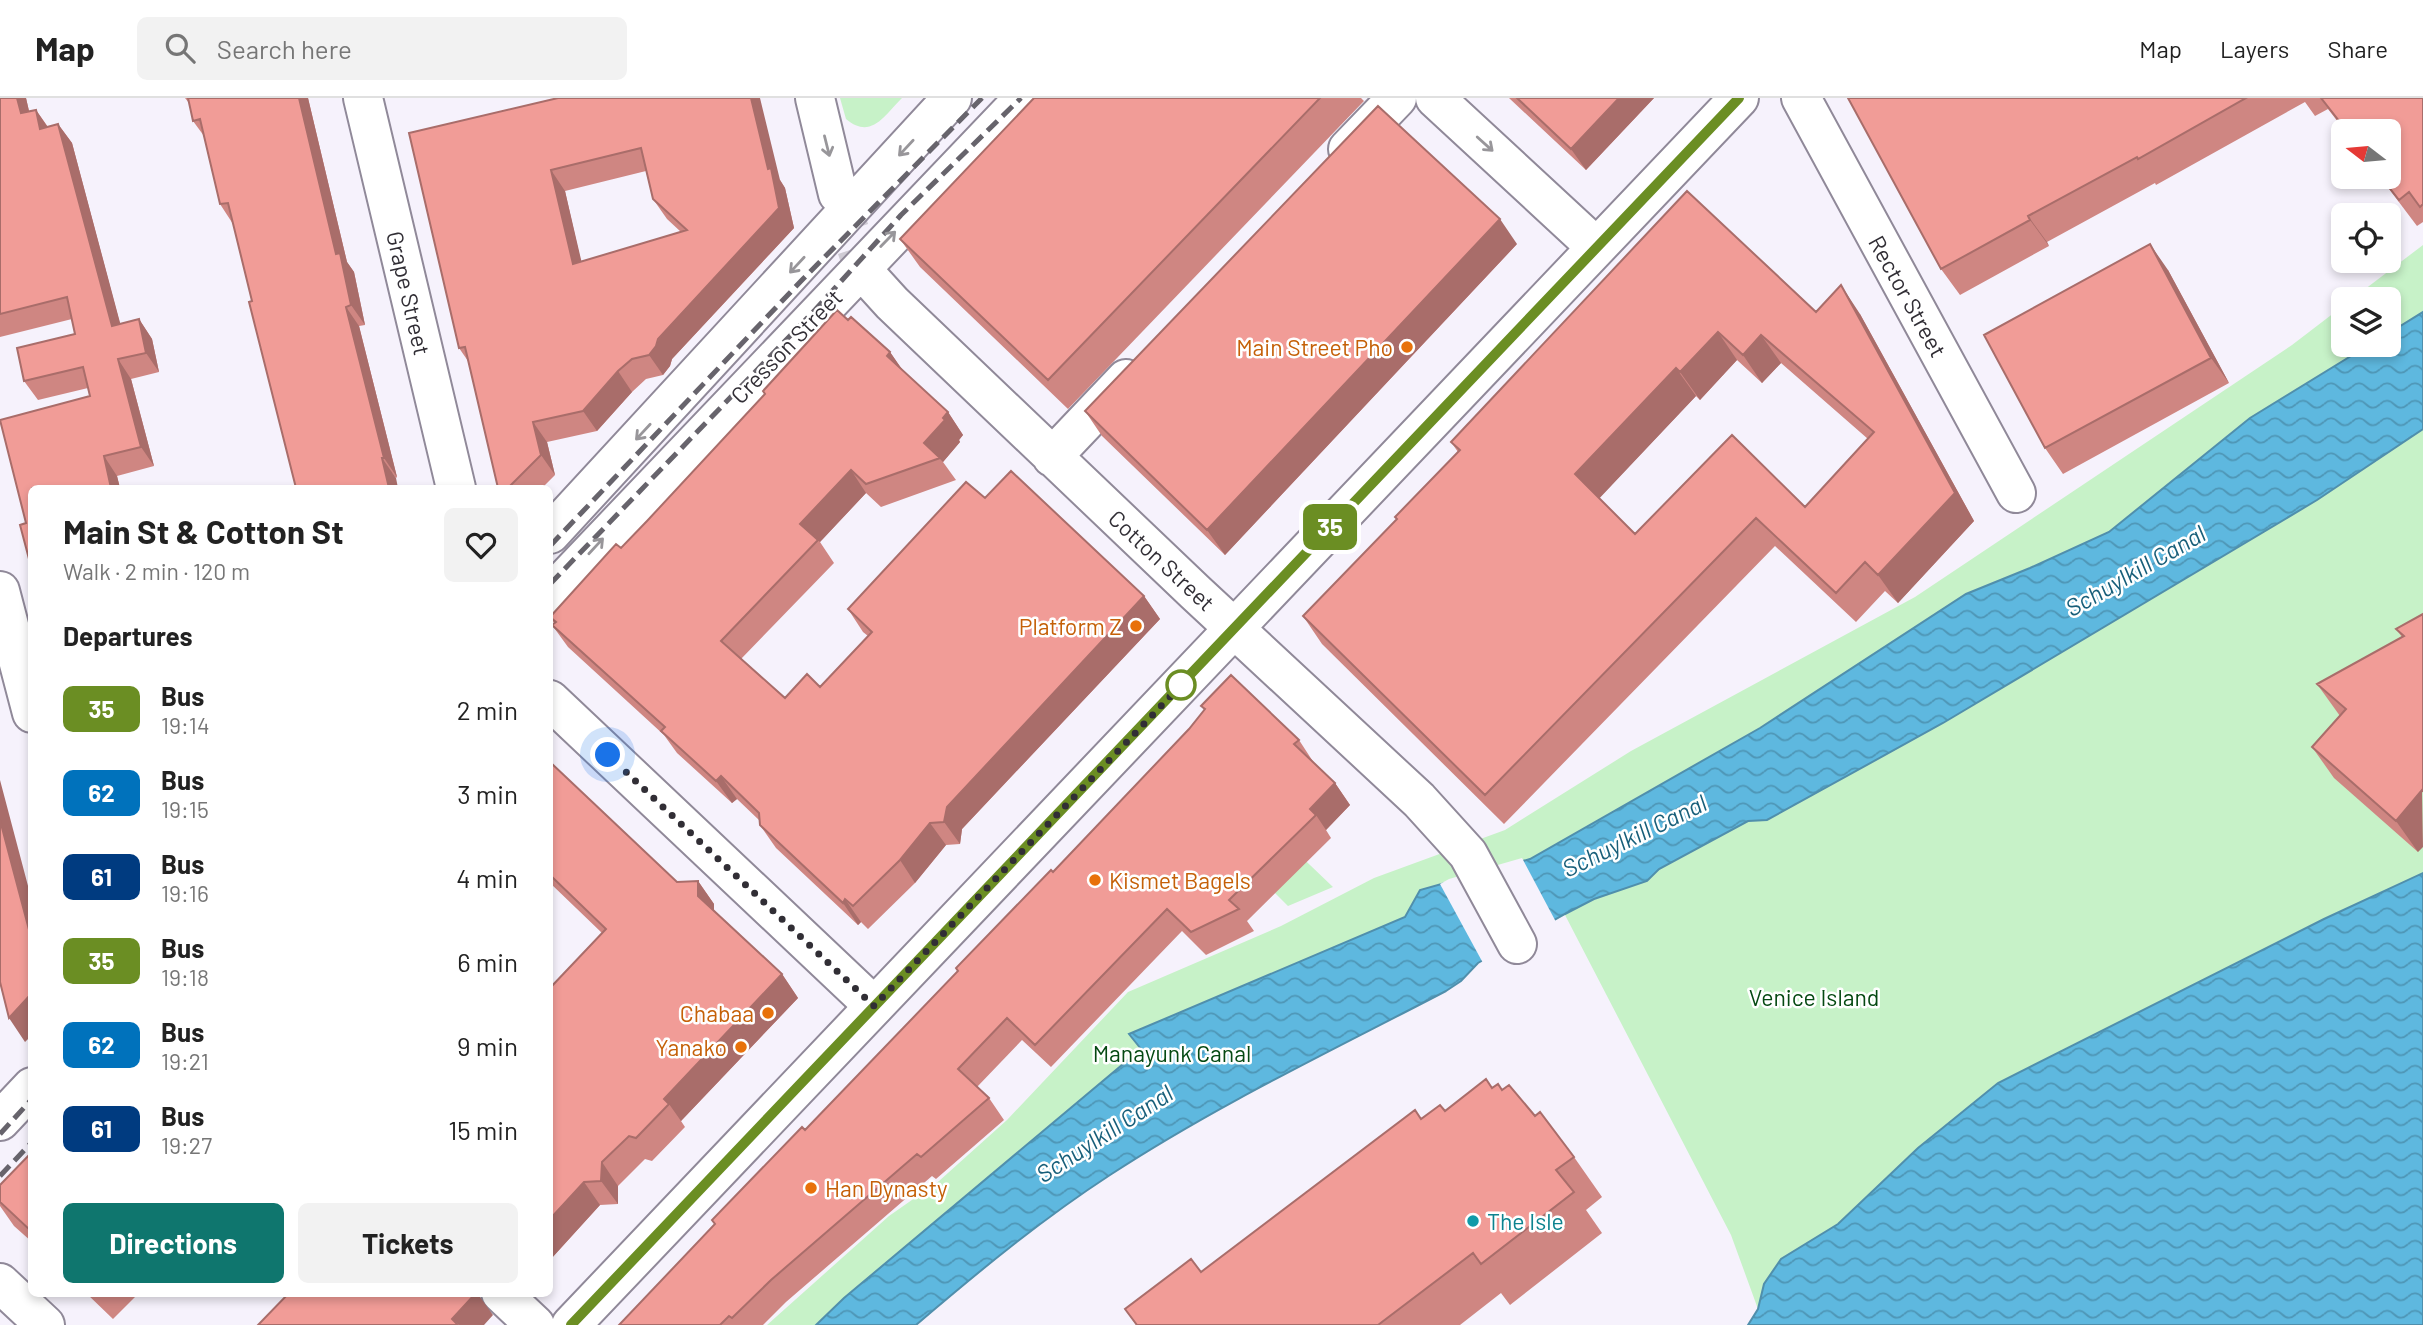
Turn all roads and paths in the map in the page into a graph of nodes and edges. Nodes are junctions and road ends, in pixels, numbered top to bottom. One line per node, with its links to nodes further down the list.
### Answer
1 (363, 98): 15 (street, Grape Street)
2 (815, 98): 10 (street, one-way to 10)
3 (952, 98): 17 (street, Cresson Street, one-way to 17)
4 (1024, 98): 19 (street, Cresson Street, one-way to 4)
5 (1397, 98): 9 (street)
6 (1435, 98): 11 (street, one-way to 11)
7 (1739, 98): 11 (street)
8 (1801, 98): 16 (street, Rector Street)
9 (1325, 173)
10 (838, 194)
11 (1596, 247): 20 (street)
12 (872, 281): 14 (street, Cotton Street)
13 (1154, 350): 14 (street)
14 (1052, 457): 20 (street, Cotton Street)
15 (455, 485)
16 (2016, 493)
17 (553, 531)
18 (0, 591): 21 (street)
19 (553, 592)
20 (1235, 628): 23 (street, Cotton Street); 24 (street)
21 (28, 698)
22 (553, 703): 24 (street)
23 (1517, 944)
24 (874, 1006): 31 (street)
25 (28, 1091): 26 (street)
26 (0, 1121)
27 (0, 1283): 29 (street)
28 (505, 1297): 30 (street)
29 (45, 1325)
30 (535, 1325)
31 (571, 1325)

